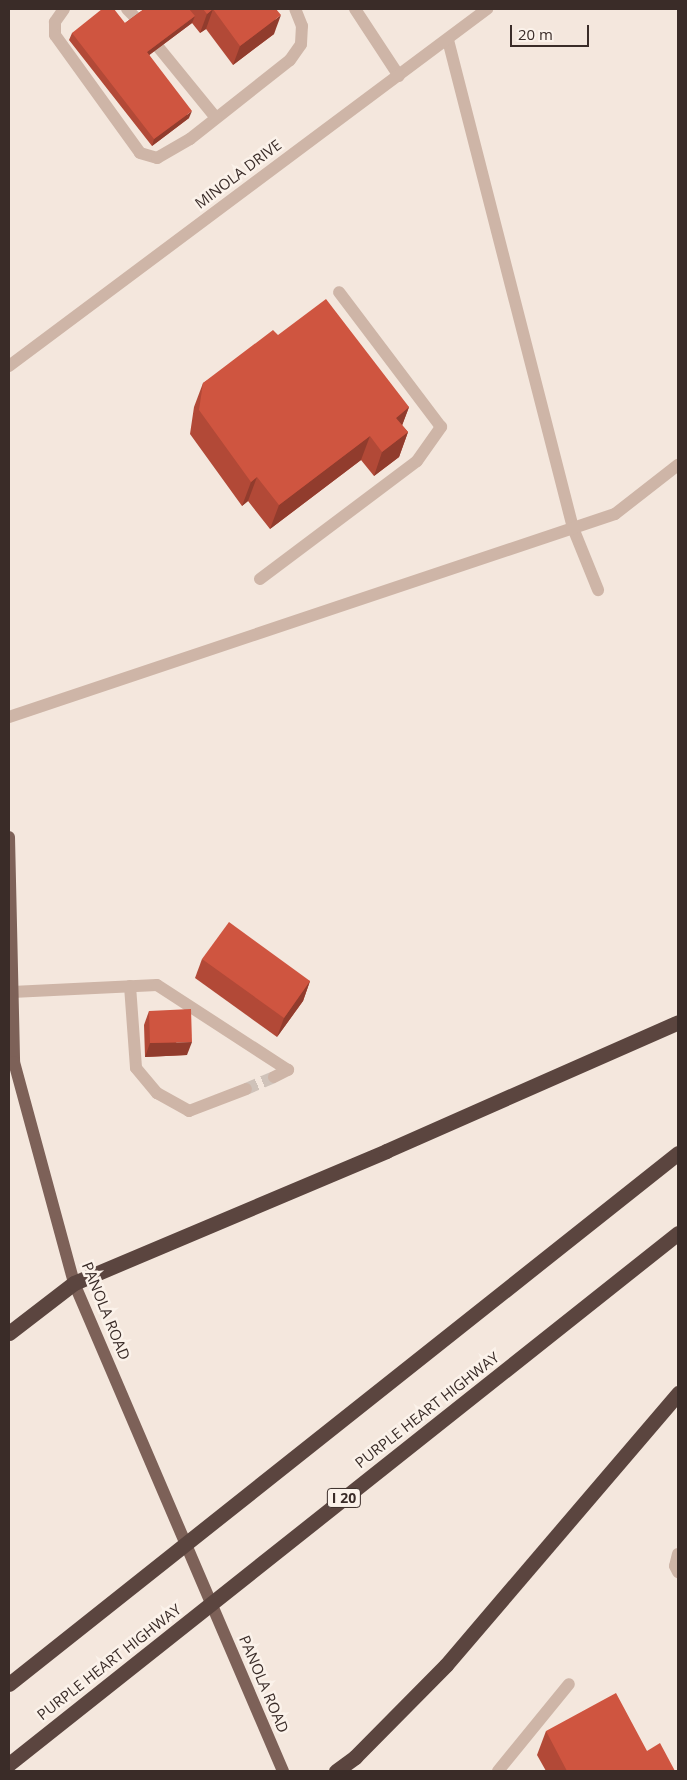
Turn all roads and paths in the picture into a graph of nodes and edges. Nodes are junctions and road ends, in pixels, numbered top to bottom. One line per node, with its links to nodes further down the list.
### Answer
1 (64, 9): 10 (street)
2 (127, 9): 6 (street)
3 (295, 9): 10 (street)
4 (355, 9): 9 (street)
5 (487, 9): 7 (street, MINOLA DRIVE)
6 (136, 19)
7 (448, 40): 9 (street, MINOLA DRIVE); 14 (street)
8 (160, 55): 10 (street)
9 (399, 76): 12 (street, MINOLA DRIVE)
10 (216, 118)
11 (339, 292): 15 (street)
12 (9, 366)
13 (678, 465): 14 (street)
14 (573, 528): 16 (street); 17 (street)
15 (260, 579)
16 (598, 590)
17 (9, 717)
18 (9, 837): 20 (main road, PANOLA ROAD)
19 (130, 986): 20 (street); 22 (street); 23 (street)
20 (12, 992): 26 (main road, PANOLA ROAD)
21 (678, 1022): 26 (highway)
22 (274, 1077)
23 (246, 1089)
24 (678, 1153): 31 (highway)
25 (678, 1232): 33 (highway, PURPLE HEART HIGHWAY / I 20)
26 (74, 1283): 27 (highway); 34 (main road, PANOLA ROAD)
27 (9, 1333)
28 (678, 1393): 35 (highway)
29 (678, 1554): 30 (street)
30 (678, 1572)
31 (9, 1684)
32 (569, 1684): 36 (street)
33 (9, 1764)
34 (283, 1771)
35 (336, 1771)
36 (498, 1771)

